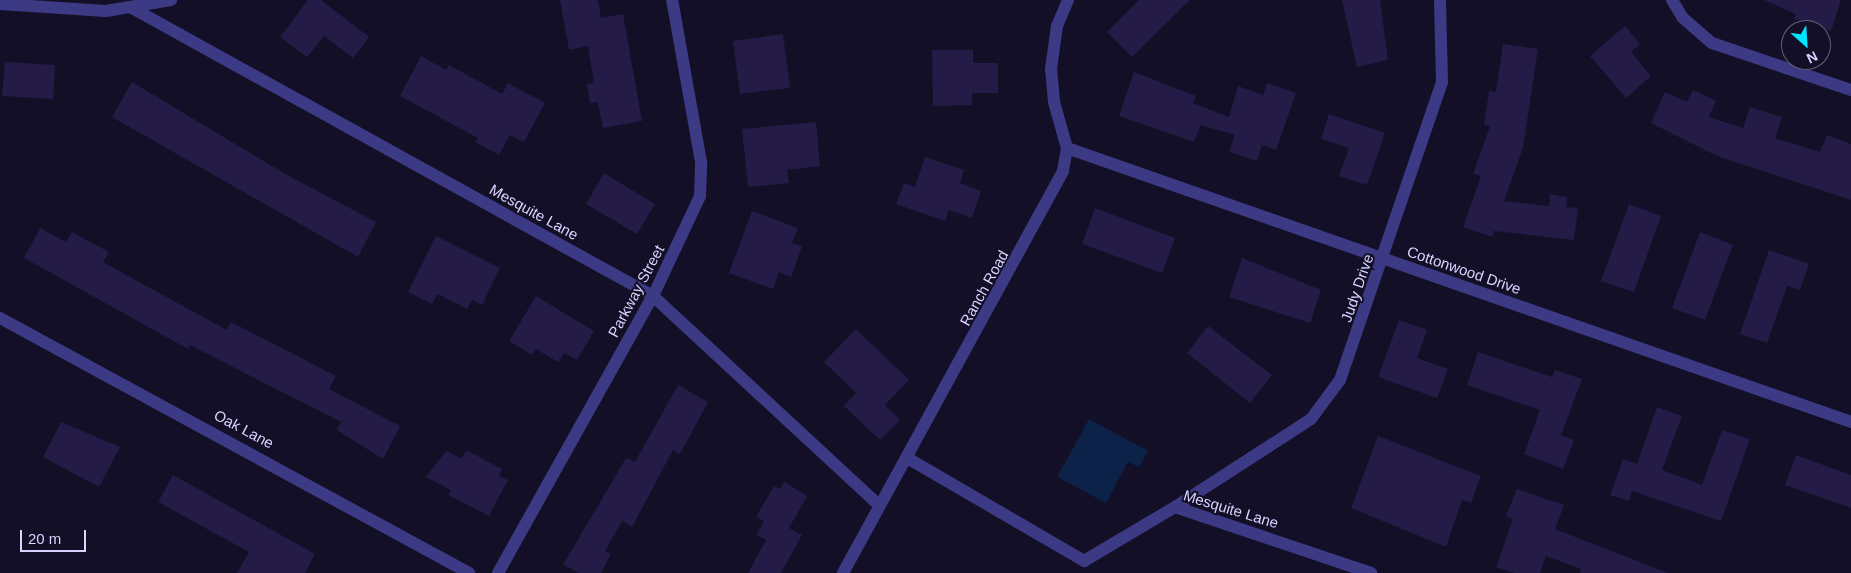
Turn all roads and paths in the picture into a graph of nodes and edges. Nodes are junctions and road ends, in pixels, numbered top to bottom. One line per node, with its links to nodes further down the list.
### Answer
1 (171, 0): 7 (street)
2 (672, 0): 11 (street, Parkway Street)
3 (1068, 0): 9 (street)
4 (1440, 0): 10 (street, Judy Drive)
5 (1672, 0): 8 (street)
6 (0, 4): 7 (street)
7 (132, 8): 11 (street, Mesquite Lane)
8 (1851, 90)
9 (1067, 148): 10 (street, Cottonwood Drive); 14 (street, Ranch Road)
10 (1384, 259): 13 (street, Cottonwood Drive); 16 (street, Judy Drive)
11 (653, 296): 15 (street, Mesquite Lane); 18 (street, Parkway Street)
12 (0, 318): 17 (street, Oak Lane)
13 (1851, 422)
14 (909, 459): 15 (street, Ranch Road); 16 (street, Mesquite Lane)
15 (878, 504): 19 (street, Ranch Road)
16 (1175, 507): 20 (street, Mesquite Lane)
17 (470, 573)
18 (498, 573)
19 (843, 573)
20 (1371, 573)

